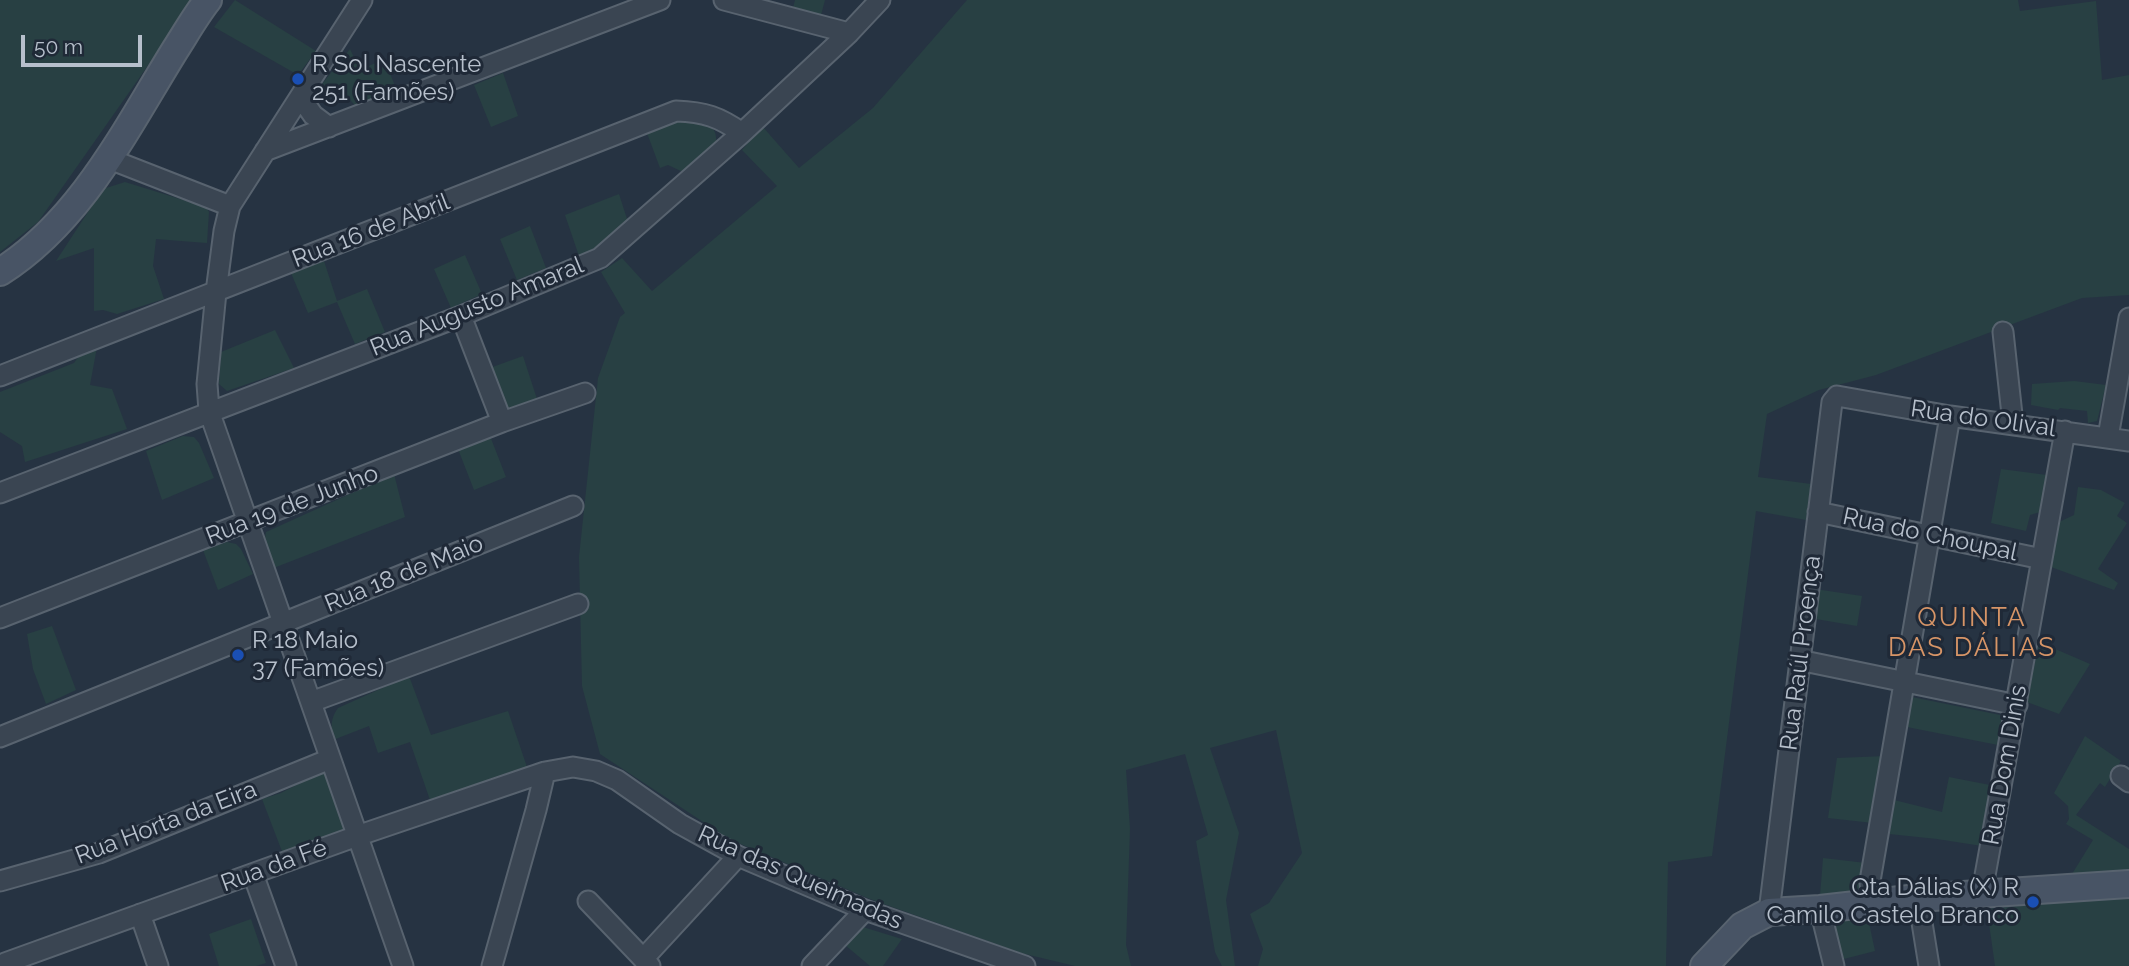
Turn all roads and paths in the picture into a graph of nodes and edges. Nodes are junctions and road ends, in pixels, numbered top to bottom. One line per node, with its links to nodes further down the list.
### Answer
1 (208, 0): 11 (street)
2 (362, 0): 7 (street)
3 (660, 0): 8 (street)
4 (724, 0): 6 (street)
5 (880, 0): 6 (street, Rua Augusto Amaral)
6 (849, 33): 9 (street, Rua Augusto Amaral)
7 (300, 98): 8 (street); 10 (street)
8 (329, 127): 10 (street)
9 (742, 133): 14 (street, Rua 16 de Abril); 15 (street, Rua Augusto Amaral)
10 (265, 151): 12 (street)
11 (107, 158): 12 (street); 13 (street)
12 (230, 206): 14 (street)
13 (0, 272)
14 (216, 292): 18 (street, Rua 16 de Abril); 21 (street)
15 (461, 316): 21 (street, Rua Augusto Amaral); 23 (street)
16 (2129, 317): 26 (street)
17 (2003, 332): 24 (street)
18 (0, 376)
19 (585, 393): 23 (street, Rua 19 de Junho)
20 (1837, 396): 22 (street, Rua do Olival); 30 (street, Rua Raúl Proença)
21 (209, 411): 28 (street, Rua Augusto Amaral); 31 (street)
22 (1950, 416): 24 (street, Rua do Olival); 32 (street)
23 (502, 422): 31 (street, Rua 19 de Junho)
24 (2013, 424): 25 (street, Rua do Olival)
25 (2065, 430): 26 (street, Rua do Olival); 33 (street, Rua Dom Dinis)
26 (2108, 437): 27 (street, Rua do Olival)
27 (2129, 441)
28 (0, 493)
29 (573, 506): 36 (street, Rua 18 de Maio)
30 (1818, 512): 32 (street, Rua do Choupal); 37 (street, Rua Raúl Proença)
31 (248, 523): 35 (street, Rua 19 de Junho); 36 (street)
32 (1930, 533): 33 (street, Rua do Choupal); 38 (street)
33 (2042, 559): 40 (street, Rua Dom Dinis)
34 (578, 604): 39 (street)
35 (0, 618)
36 (283, 623): 39 (street); 41 (street, Rua 18 de Maio)
37 (1799, 660): 38 (street); 55 (street, Rua Raúl Proença)
38 (1904, 682): 40 (street); 52 (street)
39 (311, 702): 42 (street)
40 (2017, 705): 49 (street, Rua Dom Dinis)
41 (0, 737)
42 (330, 759): 44 (street); 47 (street, Rua Horta da Eira)
43 (545, 772): 44 (street, Rua da Fé); 45 (street, Rua das Queimadas); 63 (street)
44 (357, 836): 46 (street, Rua da Fé); 62 (street)
45 (738, 856): 54 (street, Rua das Queimadas); 58 (street)
46 (253, 874): 56 (street, Rua da Fé); 61 (street)
47 (0, 881)
48 (2129, 884): 49 (street)
49 (1985, 893): 50 (street)
50 (1918, 898): 52 (street); 67 (street)
51 (588, 901): 58 (street)
52 (1871, 903): 53 (street)
53 (1820, 909): 55 (street); 66 (street)
54 (865, 910): 64 (street); 65 (street, Rua das Queimadas)
55 (1769, 912): 59 (street)
56 (140, 914): 57 (street, Rua da Fé); 60 (street)
57 (3, 961)
58 (647, 962)
59 (1717, 965)
60 (158, 966)
61 (286, 966)
62 (403, 966)
63 (492, 966)
64 (812, 966)
65 (1025, 966)
66 (1834, 966)
67 (1929, 966)

